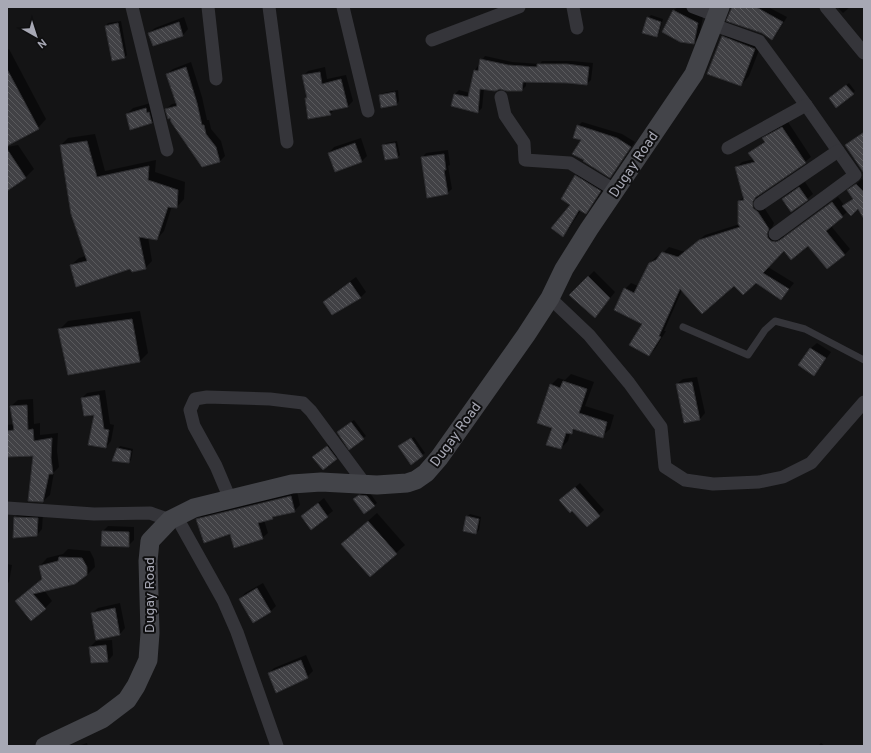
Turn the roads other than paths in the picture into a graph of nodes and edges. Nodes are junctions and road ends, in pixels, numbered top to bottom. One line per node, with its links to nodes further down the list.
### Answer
1 (132, 7): 19 (street)
2 (208, 7): 13 (street)
3 (269, 7): 17 (street)
4 (343, 7): 16 (street)
5 (519, 7): 11 (street)
6 (573, 7): 10 (street)
7 (693, 7): 9 (street)
8 (826, 7): 12 (street)
9 (717, 16): 15 (street); 21 (street, Dugay Road)
10 (577, 28)
11 (432, 40)
12 (864, 53)
13 (216, 79)
14 (501, 97): 21 (street)
15 (806, 105): 18 (street); 20 (street)
16 (368, 111)
17 (287, 142)
18 (728, 148)
19 (167, 150)
20 (838, 151): 22 (street); 23 (street)
21 (616, 191): 24 (street, Dugay Road)
22 (760, 204)
23 (775, 234)
24 (550, 298): 27 (street); 28 (street, Dugay Road)
25 (683, 327): 26 (lane)
26 (864, 360)
27 (864, 402)
28 (365, 484): 29 (street, Dugay Road); 29 (street)
29 (230, 499): 31 (street, Dugay Road)
30 (7, 508): 31 (street)
31 (173, 518): 32 (street, Dugay Road); 33 (street)
32 (45, 746)
33 (277, 746)

